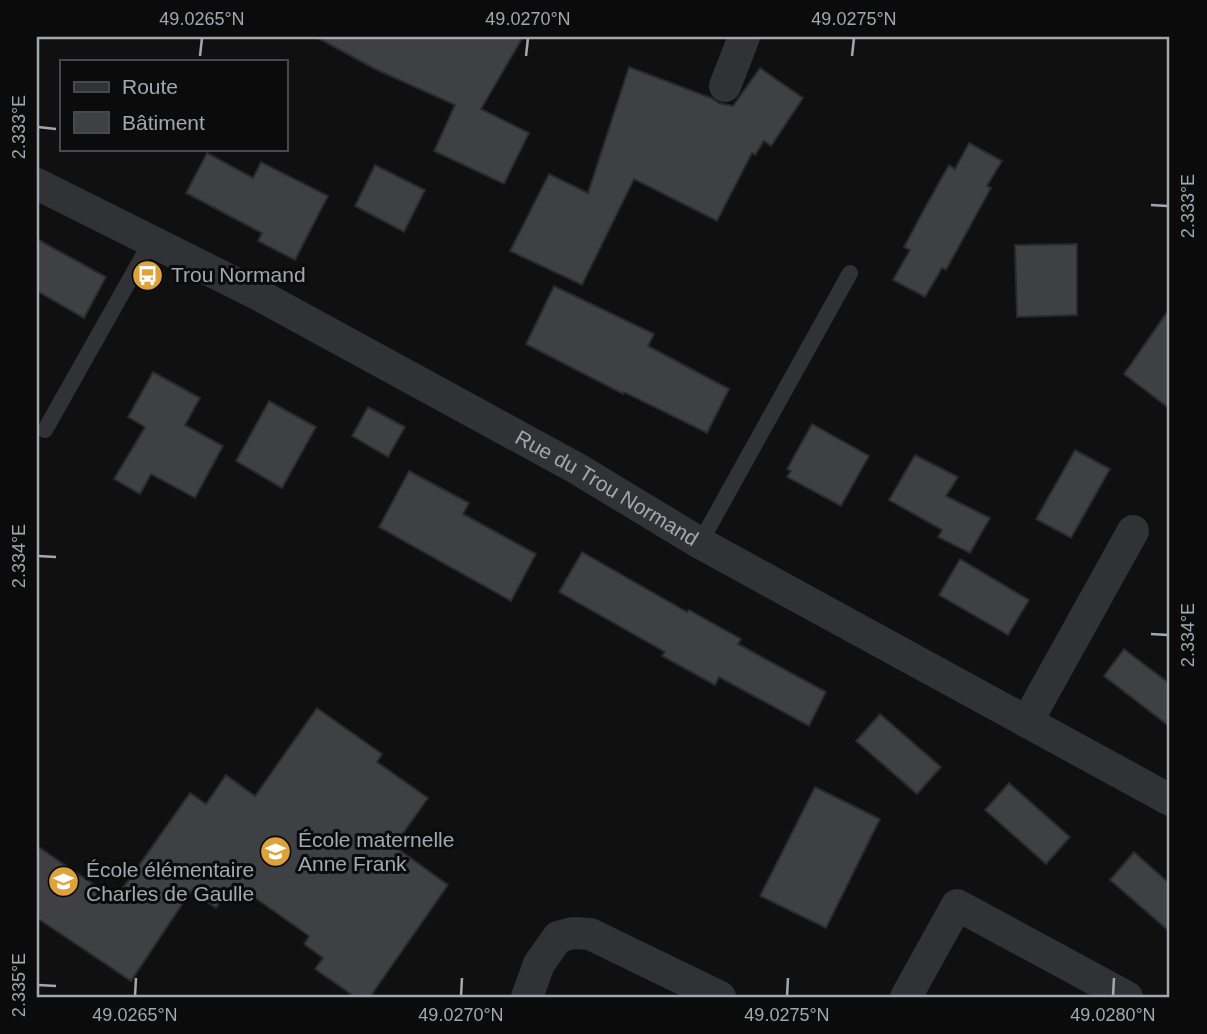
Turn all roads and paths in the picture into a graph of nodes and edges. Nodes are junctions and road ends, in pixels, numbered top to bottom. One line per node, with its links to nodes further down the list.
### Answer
1 (744, 37): 2 (street)
2 (725, 86)
3 (37, 184): 4 (street, Rue du Trou Normand)
4 (152, 240): 6 (lane); 8 (street, Rue du Trou Normand)
5 (850, 273): 8 (lane)
6 (45, 430)
7 (1133, 531): 9 (street)
8 (700, 543): 9 (street, Rue du Trou Normand)
9 (1027, 722): 10 (street, Rue du Trou Normand)
10 (1170, 800)
11 (527, 997): 12 (street)
12 (720, 997)
13 (906, 997): 14 (street)
14 (1127, 997)

